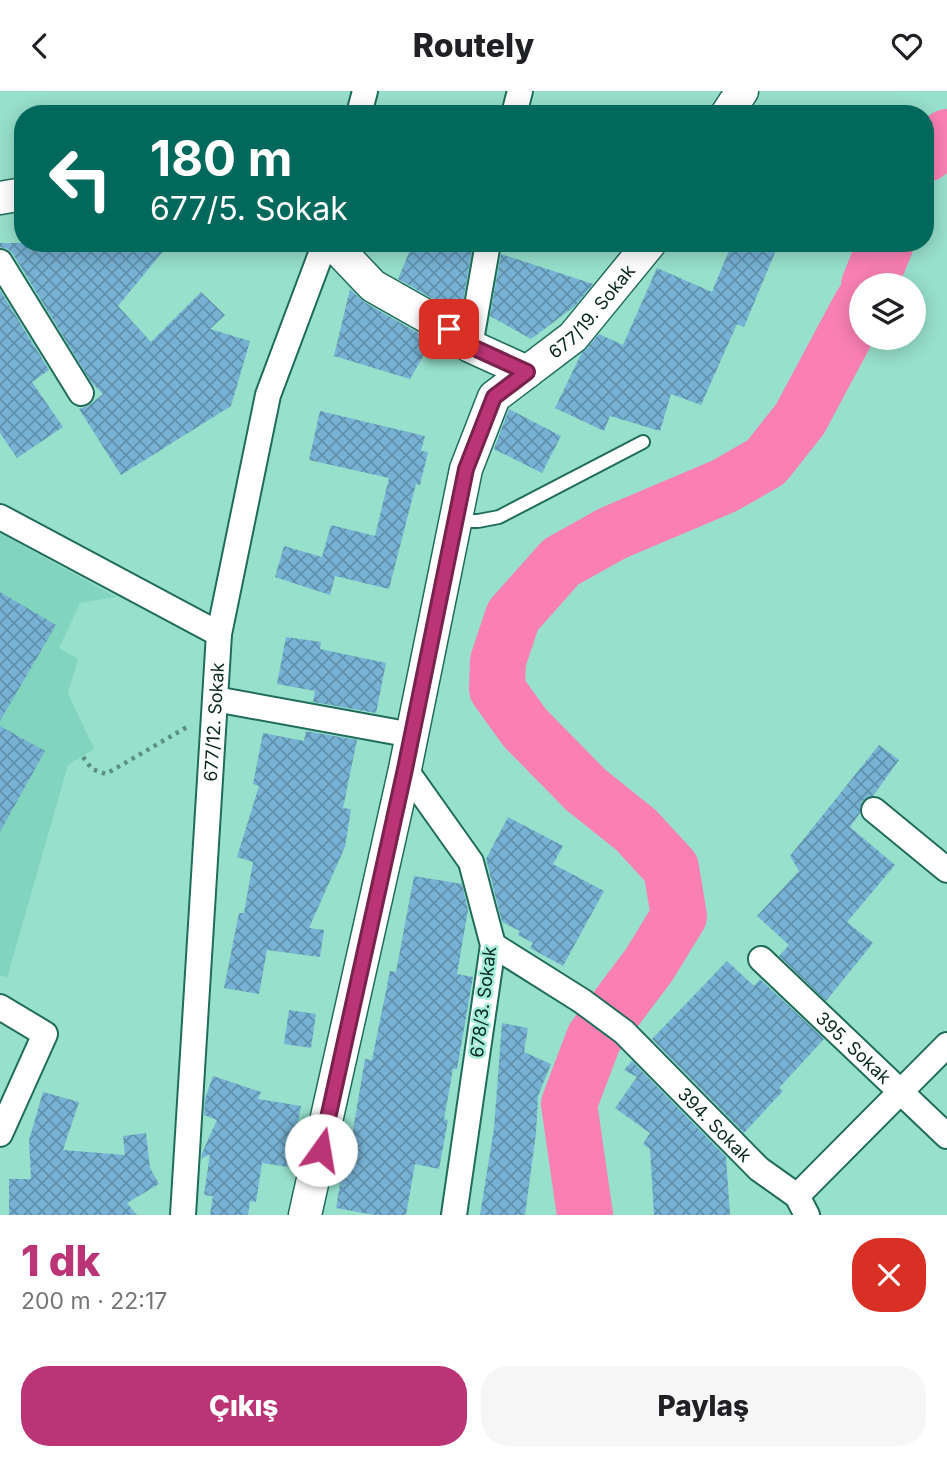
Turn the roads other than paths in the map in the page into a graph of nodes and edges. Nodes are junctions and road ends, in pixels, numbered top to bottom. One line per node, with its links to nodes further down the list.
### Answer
1 (322, 252): 12 (street, 677/12. Sokak)
2 (341, 252): 6 (street)
3 (486, 252): 6 (street)
4 (643, 252): 7 (street, 677/19. Sokak)
5 (0, 262): 8 (street)
6 (470, 346): 7 (street)
7 (527, 372): 11 (street, 677/19. Sokak)
8 (81, 393)
9 (643, 442): 11 (lane)
10 (0, 517): 12 (street)
11 (456, 520): 14 (street, 677/19. Sokak)
12 (219, 634): 13 (street, 677/12. Sokak)
13 (215, 704): 14 (street); 26 (street, 677/12. Sokak)
14 (412, 735): 15 (street, 677/19. Sokak)
15 (405, 769): 18 (street, 678/3. Sokak); 27 (street, 677/19. Sokak)
16 (874, 810): 17 (street)
17 (947, 870)
18 (493, 945): 25 (street, 394. Sokak); 28 (street, 678/3. Sokak)
19 (761, 959): 22 (street, 395. Sokak)
20 (0, 1007): 23 (street)
21 (947, 1045): 22 (street)
22 (900, 1092): 24 (street, 395. Sokak); 25 (street)
23 (0, 1134)
24 (947, 1136)
25 (802, 1206)
26 (183, 1215)
27 (306, 1215)
28 (454, 1215)

